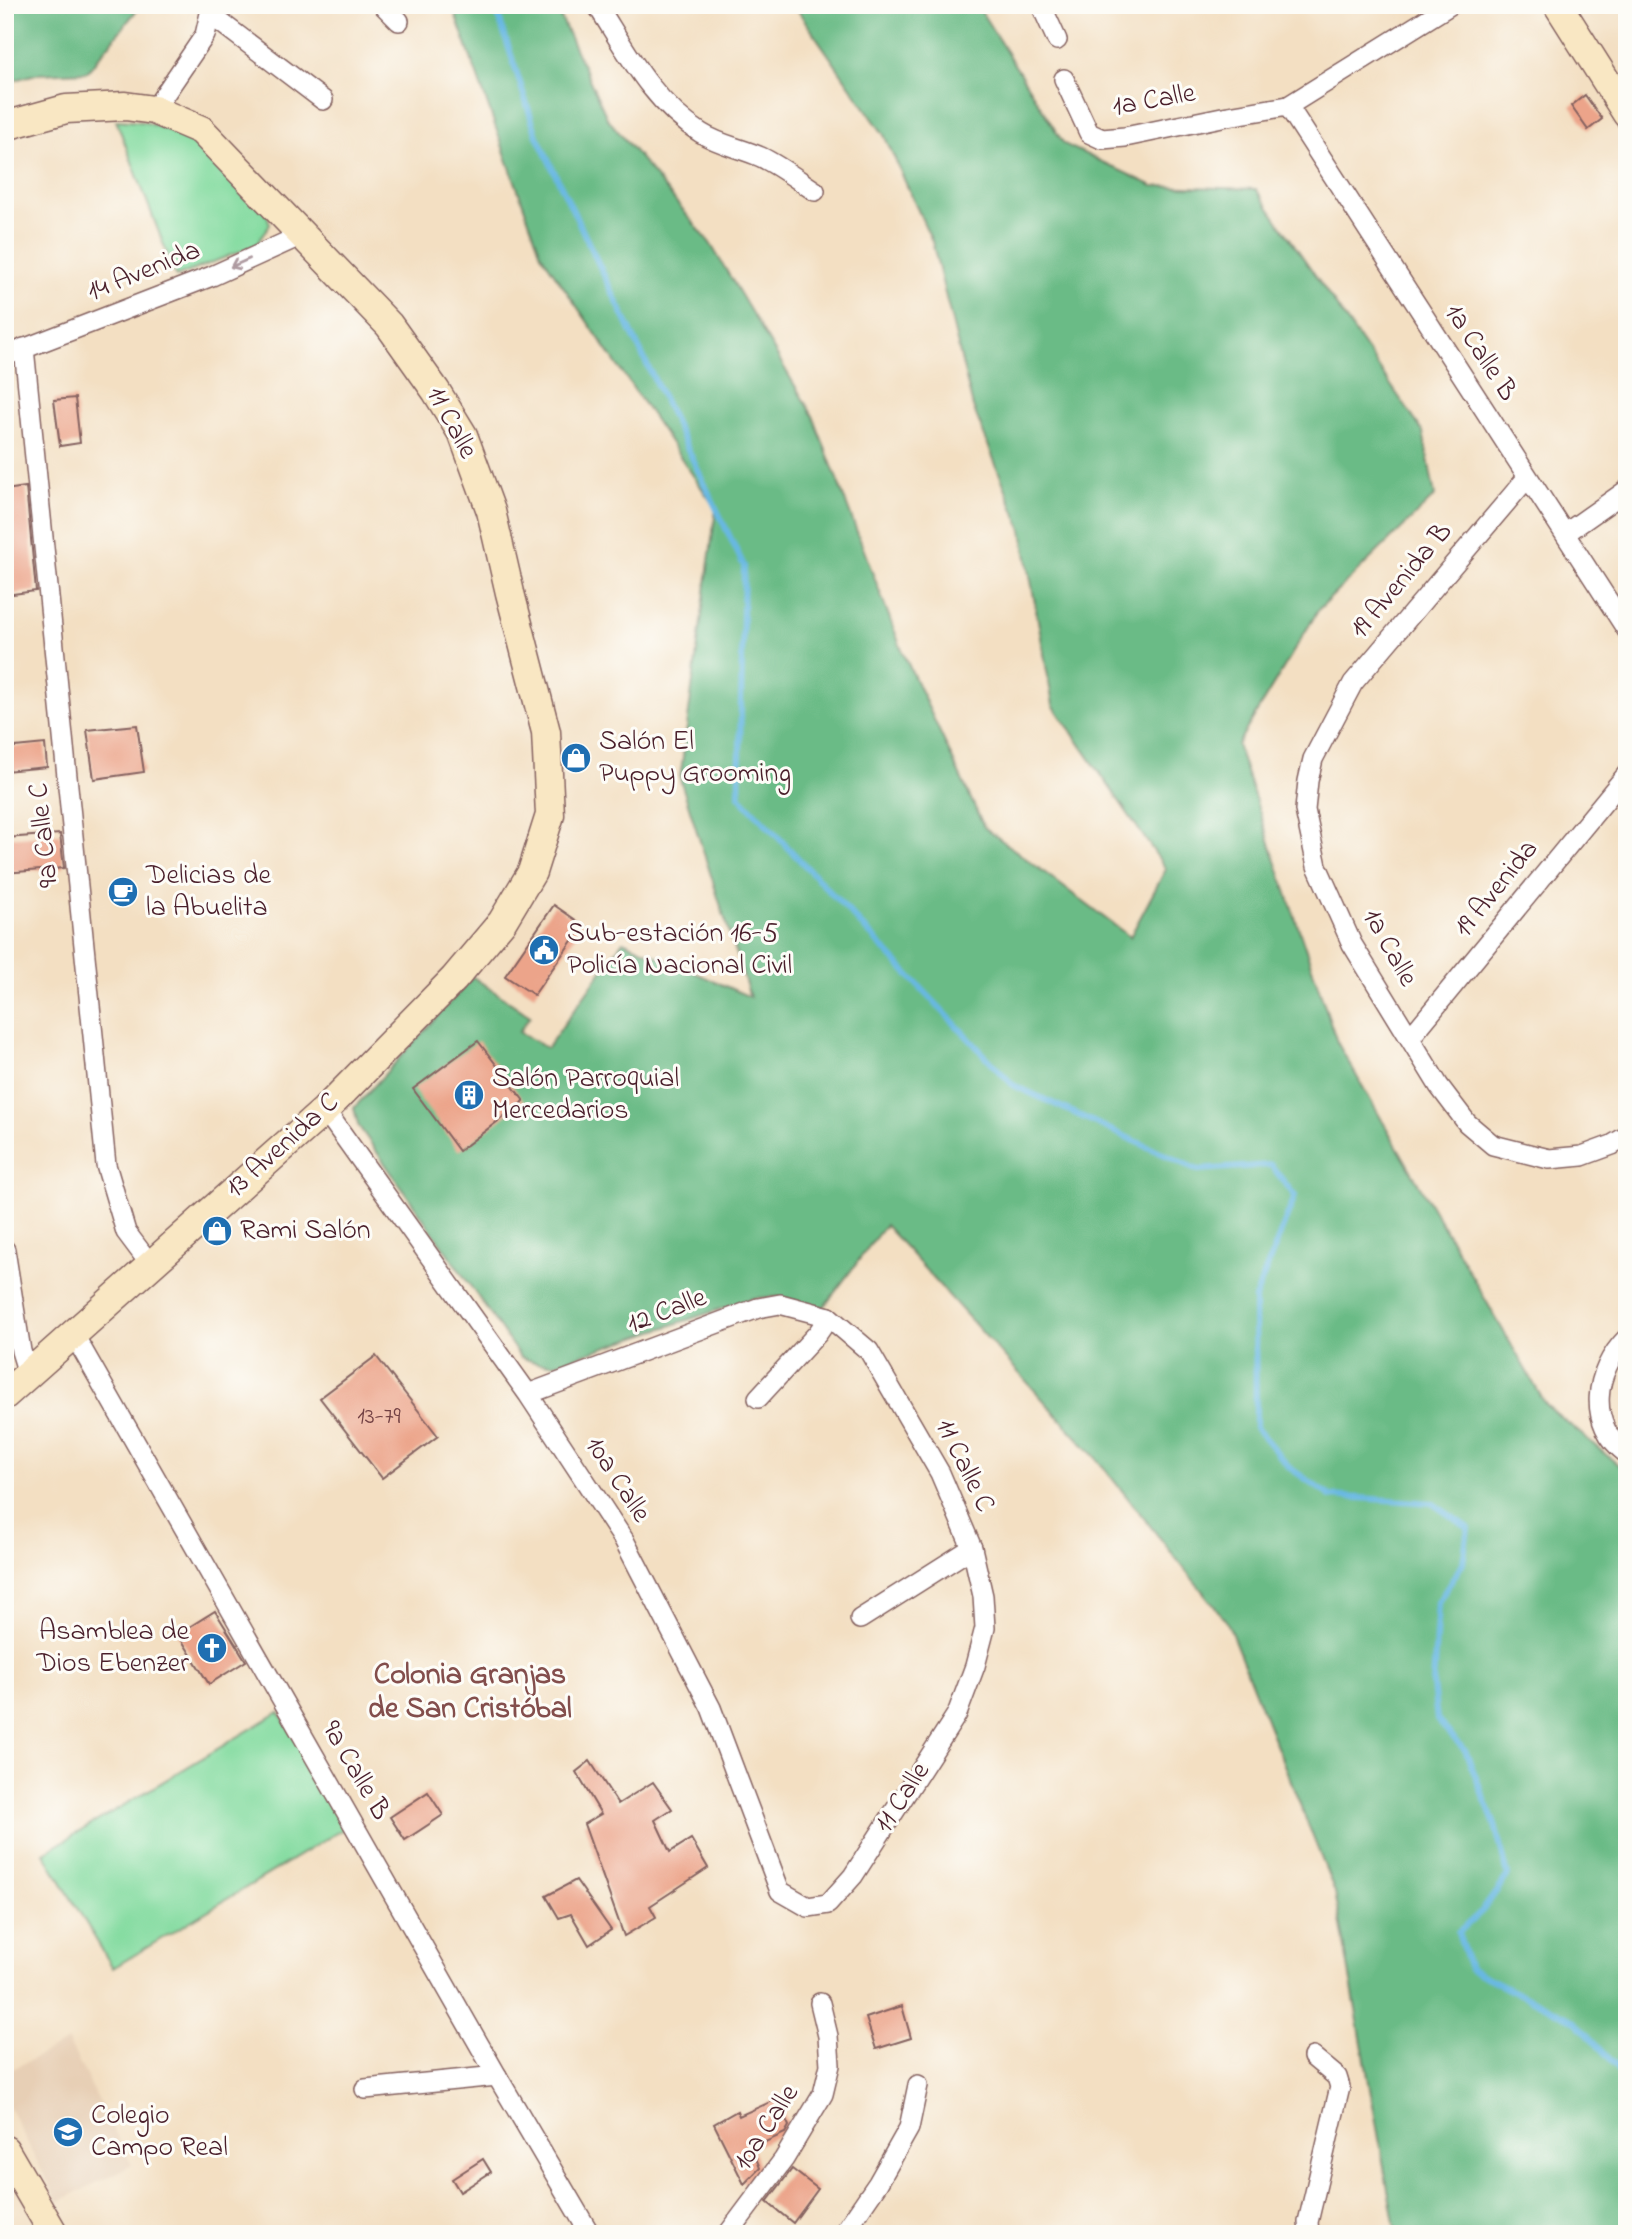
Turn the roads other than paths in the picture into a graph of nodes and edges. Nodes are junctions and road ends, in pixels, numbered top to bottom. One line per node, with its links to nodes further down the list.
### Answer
1 (383, 5): 7 (street)
2 (597, 5): 15 (street)
3 (1041, 5): 8 (street)
4 (1450, 5): 11 (street)
5 (1559, 5): 13 (street)
6 (212, 10): 10 (street); 12 (street)
7 (399, 21)
8 (1057, 40)
9 (1064, 79): 11 (street, 1a Calle)
10 (323, 100)
11 (1288, 106): 18 (street, 1a Calle B)
12 (154, 110): 14 (street, 11 Calle); 16 (street, 11 Calle)
13 (1627, 114)
14 (5, 126)
15 (816, 191)
16 (302, 235): 17 (street, 14 Avenida, one-way to 17); 24 (street, 11 Calle)
17 (14, 352): 29 (street, 9a Calle C)
18 (1527, 478): 20 (street, 1a Calle B); 22 (street, 19 Avenida B)
19 (1627, 490): 20 (street)
20 (1566, 533): 21 (street, 1a Calle B)
21 (1627, 630)
22 (1329, 727): 25 (street, 1a Calle)
23 (1627, 774): 25 (street, 19 Avenida)
24 (532, 872): 26 (street, 13 Avenida C)
25 (1410, 1038): 27 (street, 1a Calle)
26 (325, 1110): 29 (street, 13 Avenida C); 34 (street, 10a Calle)
27 (1627, 1136)
28 (5, 1250): 33 (street)
29 (150, 1264): 31 (street, 13 Avenida C)
30 (829, 1317): 34 (street, 12 Calle); 36 (street); 38 (street, 11 Calle C)
31 (74, 1335): 33 (street, 13 Avenida C); 44 (street, 9a Calle B)
32 (1627, 1338): 37 (street)
33 (28, 1374): 35 (street, 13 Avenida C)
34 (528, 1394): 41 (street, 10a Calle)
35 (5, 1395)
36 (758, 1398)
37 (1627, 1454)
38 (972, 1548): 39 (street); 40 (street, 11 Calle C)
39 (860, 1619)
40 (975, 1666): 41 (street, 11 Calle)
41 (808, 1908)
42 (820, 2003): 50 (street, 10a Calle)
43 (1312, 2057): 52 (street)
44 (497, 2076): 46 (street); 49 (street, 9a Calle B)
45 (918, 2085): 51 (street)
46 (365, 2089)
47 (5, 2150): 48 (street)
48 (54, 2234)
49 (590, 2234)
50 (728, 2234)
51 (843, 2234)
52 (1309, 2234)

